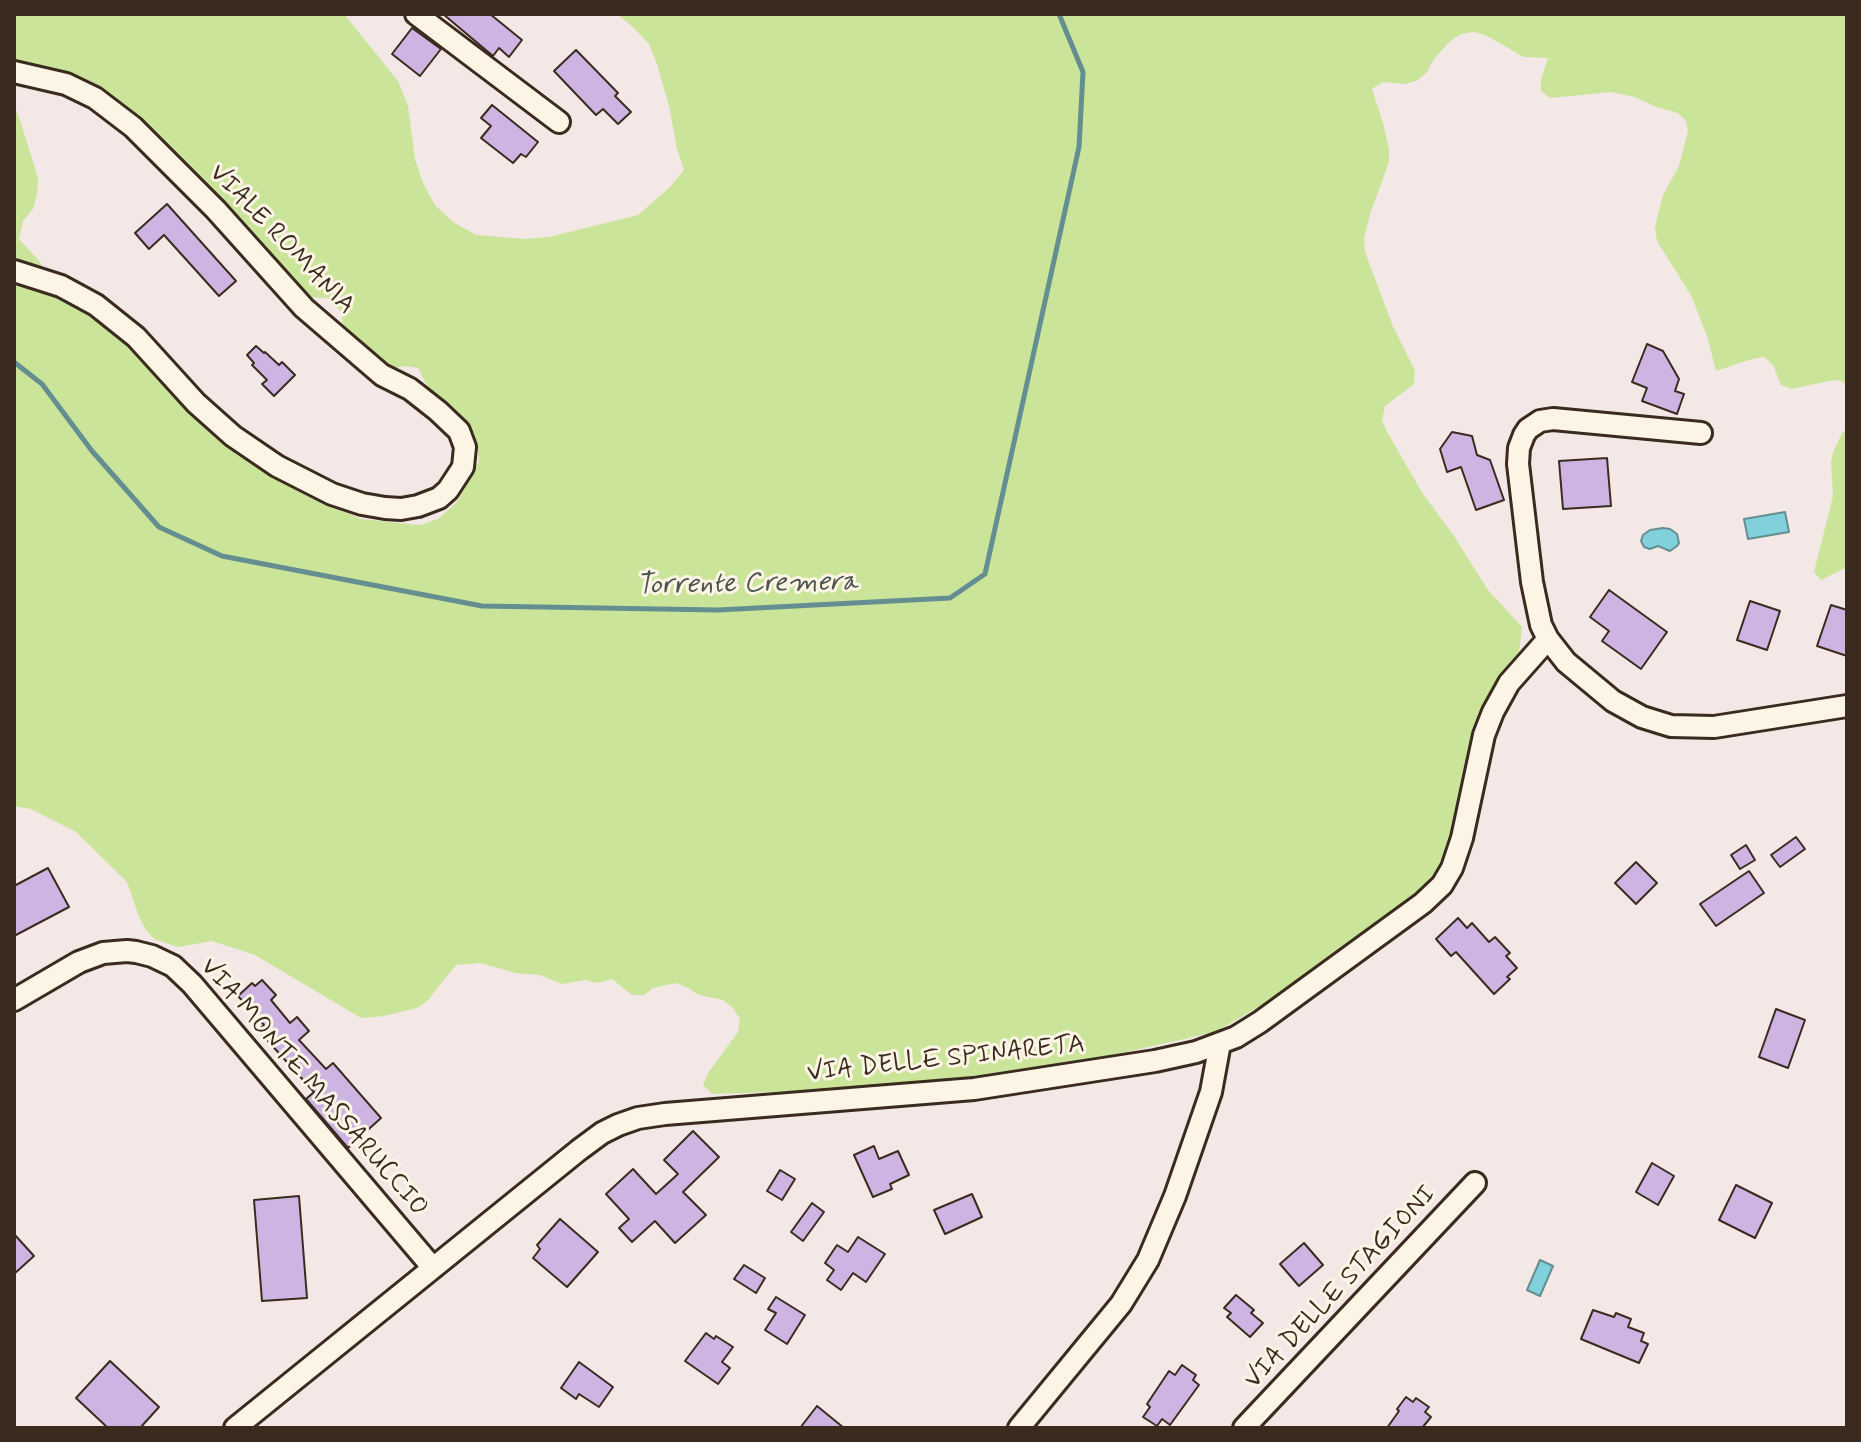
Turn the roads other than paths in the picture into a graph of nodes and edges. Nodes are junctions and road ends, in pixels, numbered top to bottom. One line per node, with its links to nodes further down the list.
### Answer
1 (416, 14): 3 (street)
2 (14, 72): 4 (street, VIALE ROMANIA)
3 (559, 122)
4 (14, 271)
5 (1701, 433): 6 (street)
6 (1548, 639): 7 (street); 9 (street, VIA DELLE SPINARETA)
7 (1847, 706)
8 (14, 1000): 11 (street, VIA MONTE MASSARUCCIO)
9 (1220, 1043): 11 (street, VIA DELLE SPINARETA); 13 (street)
10 (1475, 1183): 14 (street, VIA DELLE STAGIONI)
11 (433, 1268): 12 (street, VIA DELLE SPINARETA)
12 (235, 1428)
13 (1019, 1428)
14 (1244, 1428)

